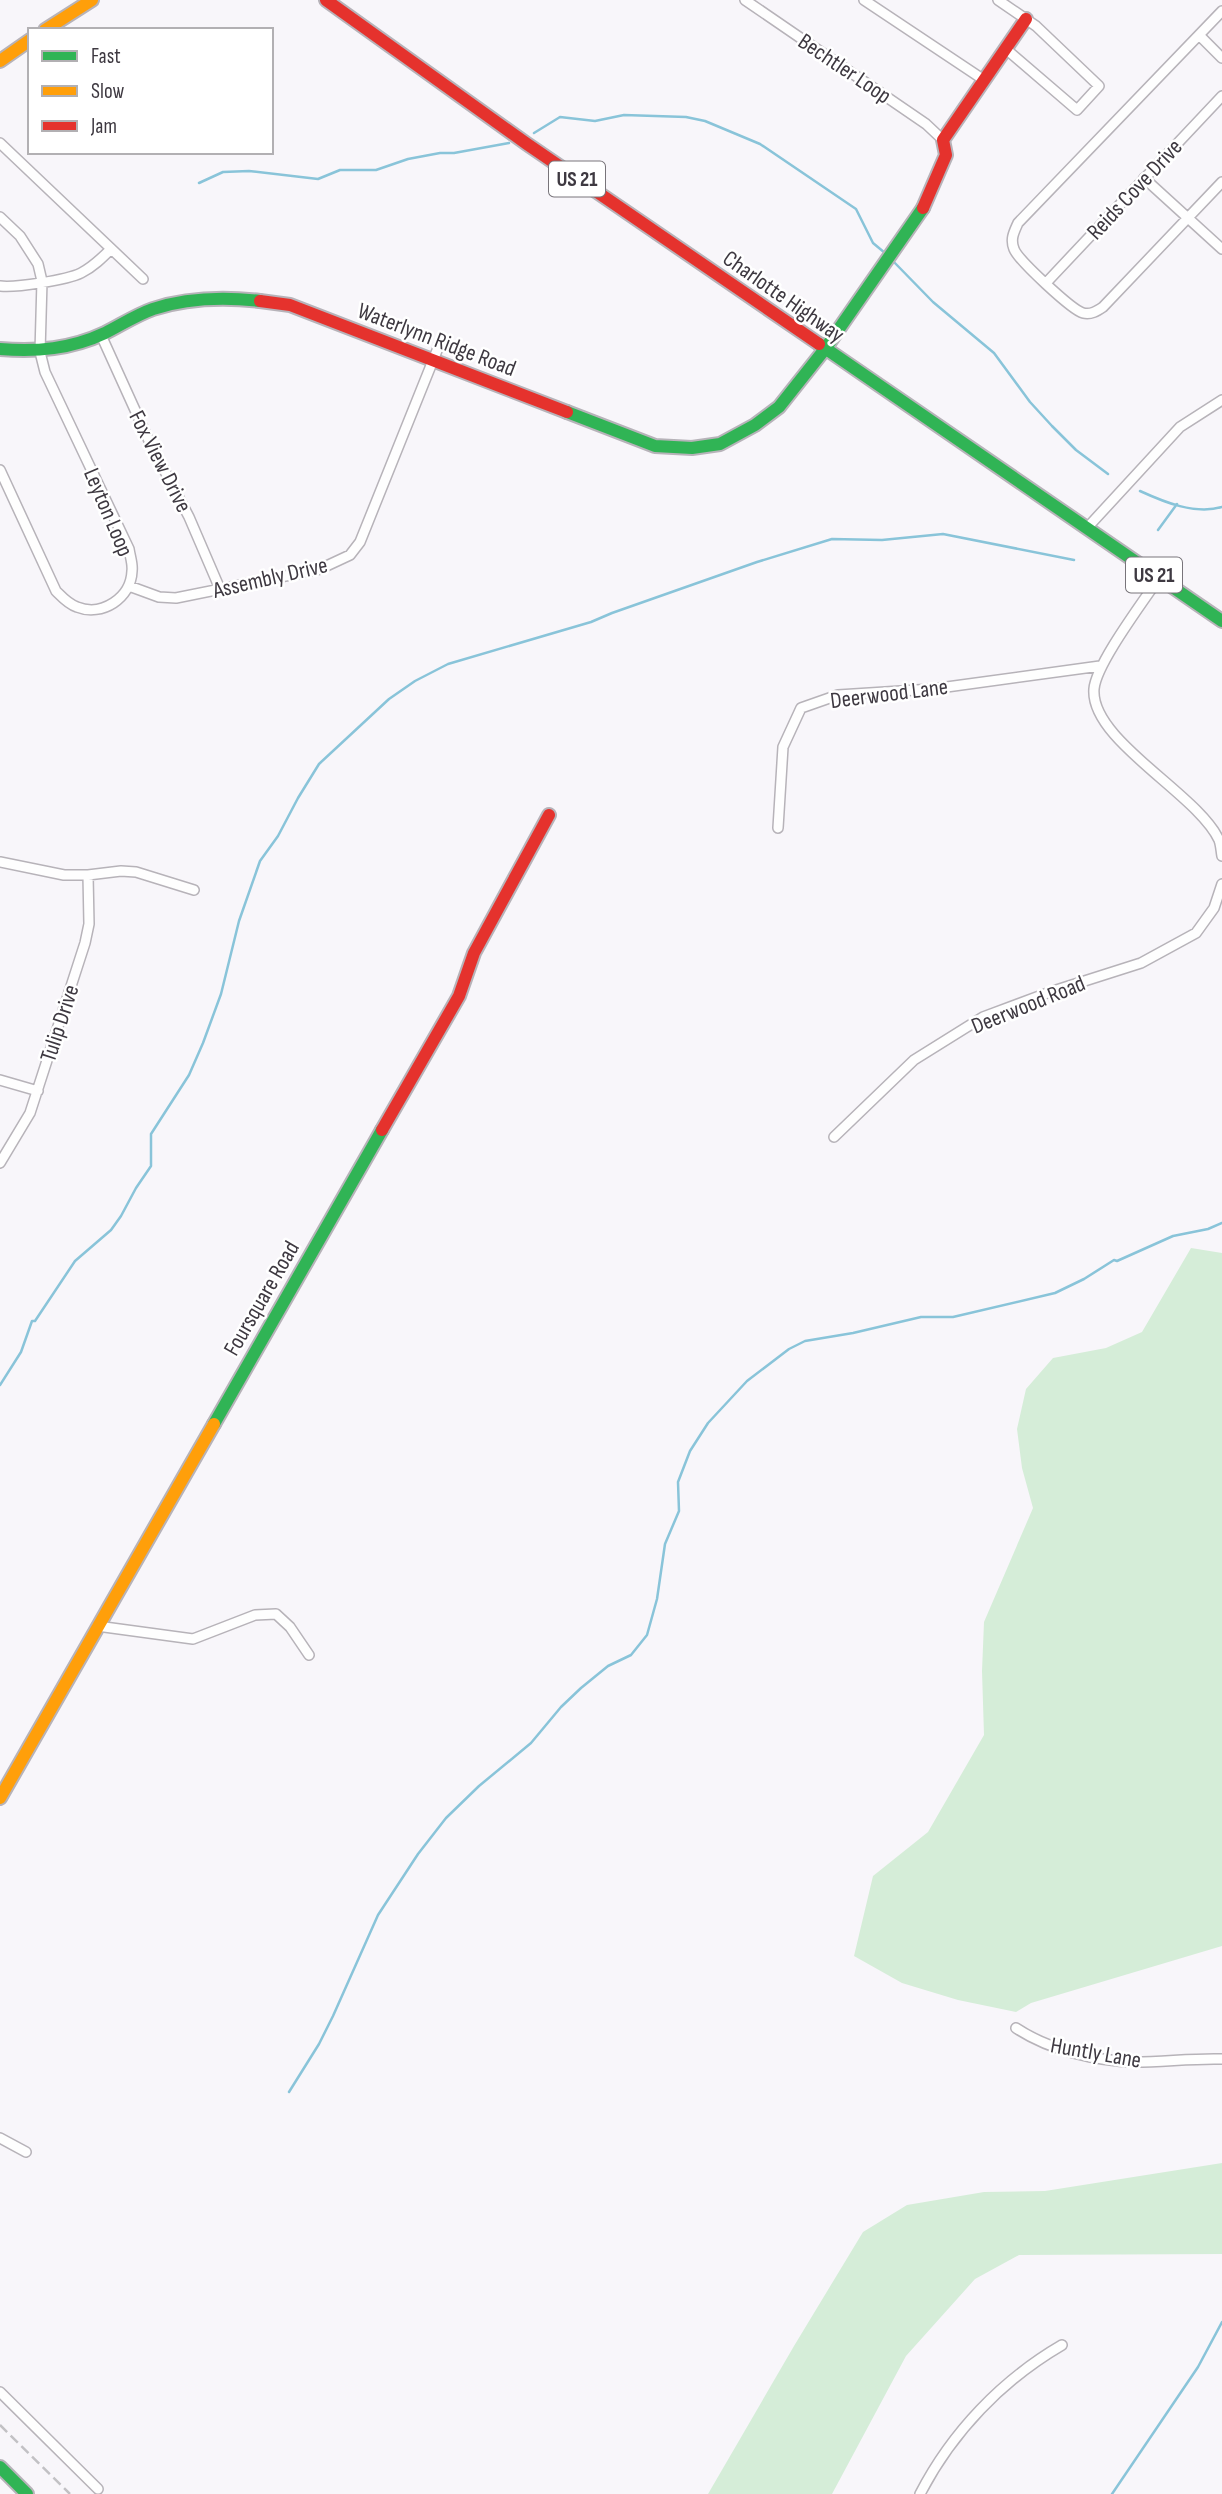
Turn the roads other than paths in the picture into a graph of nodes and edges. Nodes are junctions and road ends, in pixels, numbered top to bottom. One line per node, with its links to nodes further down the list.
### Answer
1 (92, 0): 8 (street)
2 (326, 0): 31 (street, Charlotte Highway / US 21)
3 (745, 0): 16 (street, Bechtler Loop)
4 (864, 0): 14 (street)
5 (998, 0): 7 (street)
6 (1222, 11): 9 (street)
7 (1026, 19): 11 (street); 11 (street)
8 (48, 28)
9 (1199, 36): 12 (street); 26 (street)
10 (28, 41): 13 (street)
11 (1006, 49): 14 (street)
12 (1222, 58)
13 (0, 61)
14 (984, 80): 16 (street)
15 (1222, 96): 18 (street, Reids Cove Drive)
16 (943, 140): 31 (street, Waterlynn Ridge Road)
17 (0, 143): 22 (street)
18 (1144, 178): 21 (street); 26 (street, Reids Cove Drive)
19 (1222, 182): 21 (street)
20 (0, 217): 25 (street)
21 (1188, 218): 23 (street); 26 (street)
22 (111, 249): 24 (street); 25 (street)
23 (1222, 249)
24 (143, 279)
25 (42, 282): 27 (street); 32 (street)
26 (1045, 283)
27 (0, 286)
28 (101, 335): 32 (street, Waterlynn Ridge Road); 33 (street, Waterlynn Ridge Road); 39 (street, Fox View Drive)
29 (440, 343): 33 (street, Assembly Drive)
30 (0, 349): 32 (street, Waterlynn Ridge Road)
31 (825, 349): 33 (street, Waterlynn Ridge Road); 36 (street, Charlotte Highway / US 21)
32 (40, 352): 38 (street, Leyton Loop)
33 (432, 360): 39 (street, Assembly Drive)
34 (1222, 400): 36 (street)
35 (0, 470): 38 (street, Leyton Loop)
36 (1087, 528): 37 (street, Charlotte Highway / US 21)
37 (1159, 578): 40 (street, Charlotte Highway / US 21); 41 (street)
38 (129, 586): 39 (street, Assembly Drive)
39 (220, 589)
40 (1222, 621)
41 (1100, 666): 43 (street, Deerwood Lane); 44 (street)
42 (548, 815): 53 (street, Foursquare Road)
43 (778, 828)
44 (1222, 856)
45 (0, 862): 46 (street)
46 (88, 875): 48 (street); 50 (street, Tulip Drive)
47 (1222, 884): 51 (street, Deerwood Road)
48 (194, 890)
49 (0, 1080): 50 (street)
50 (37, 1091): 52 (street, Tulip Drive)
51 (834, 1137)
52 (0, 1163)
53 (97, 1626): 54 (street); 55 (street, Foursquare Road)
54 (309, 1655)
55 (0, 1798)
56 (1016, 2028): 57 (street, Huntly Lane)
57 (1222, 2059)
58 (0, 2138): 59 (street)
59 (26, 2152)
60 (1062, 2345): 65 (street)
61 (0, 2392): 63 (street)
62 (0, 2467): 64 (street)
63 (98, 2489)
64 (27, 2494)
65 (920, 2494)

